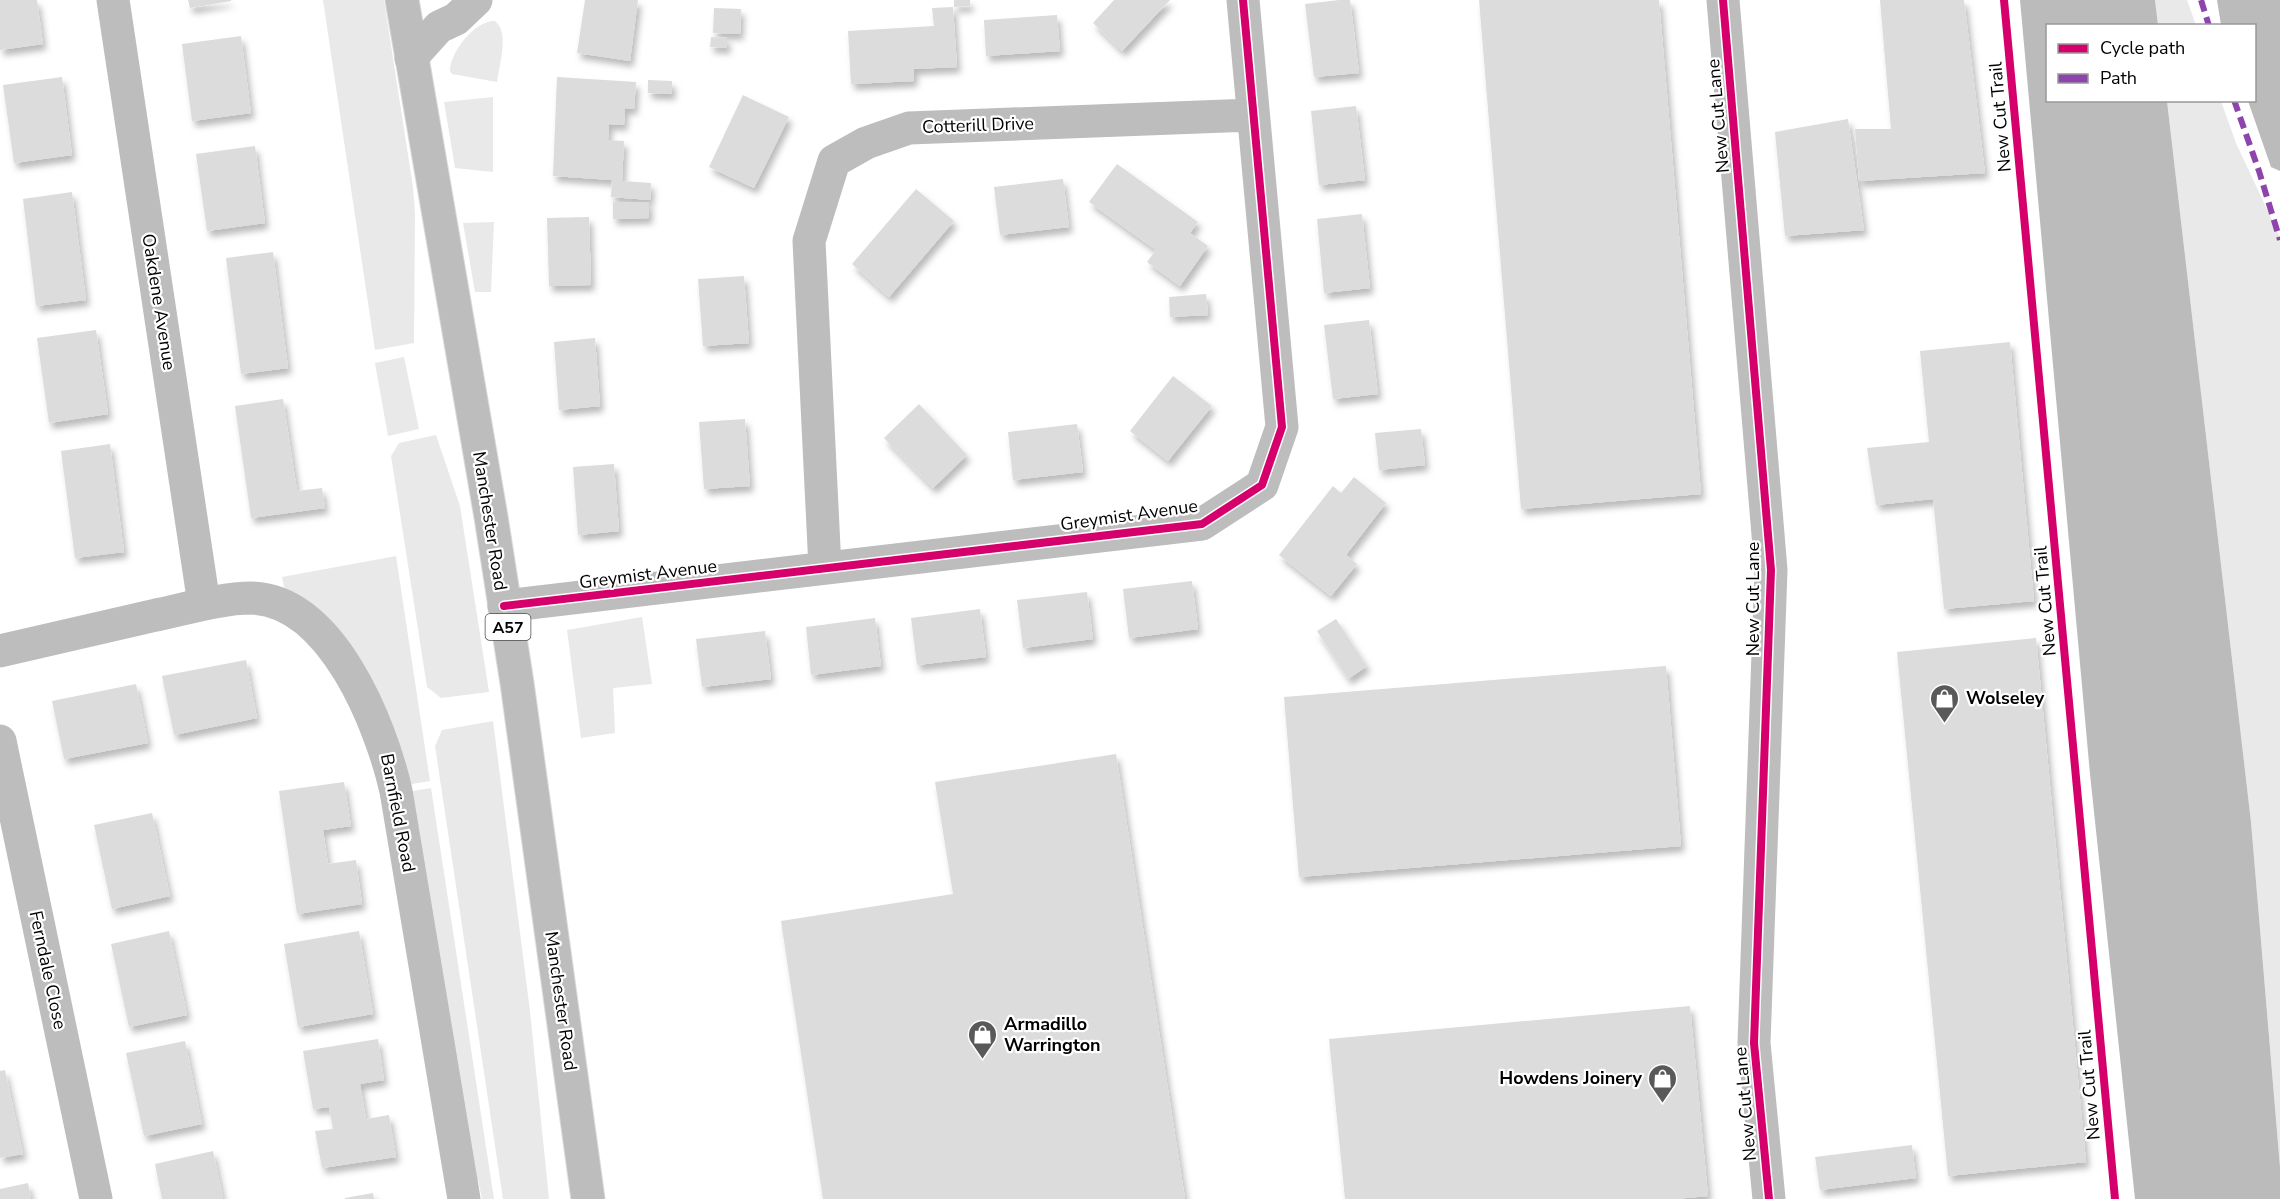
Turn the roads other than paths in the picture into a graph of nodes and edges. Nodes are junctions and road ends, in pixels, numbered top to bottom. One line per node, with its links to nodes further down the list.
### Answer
1 (113, 0): 9 (street, Oakdene Avenue)
2 (402, 0): 6 (street, Manchester Road / A57)
3 (476, 0): 6 (street)
4 (1243, 0): 7 (street, Greymist Avenue)
5 (1723, 0): 16 (street, New Cut Lane)
6 (411, 58): 10 (street, Manchester Road / A57)
7 (1251, 115): 8 (street, Greymist Avenue); 8 (street, Cotterill Drive)
8 (825, 568): 10 (street, Greymist Avenue)
9 (204, 604): 11 (street, Barnfield Road); 14 (street, Barnfield Road)
10 (504, 606): 15 (street, Manchester Road / A57)
11 (0, 651)
12 (0, 741): 13 (street, Ferndale Close)
13 (96, 1199)
14 (464, 1199)
15 (588, 1199)
16 (1769, 1199)

